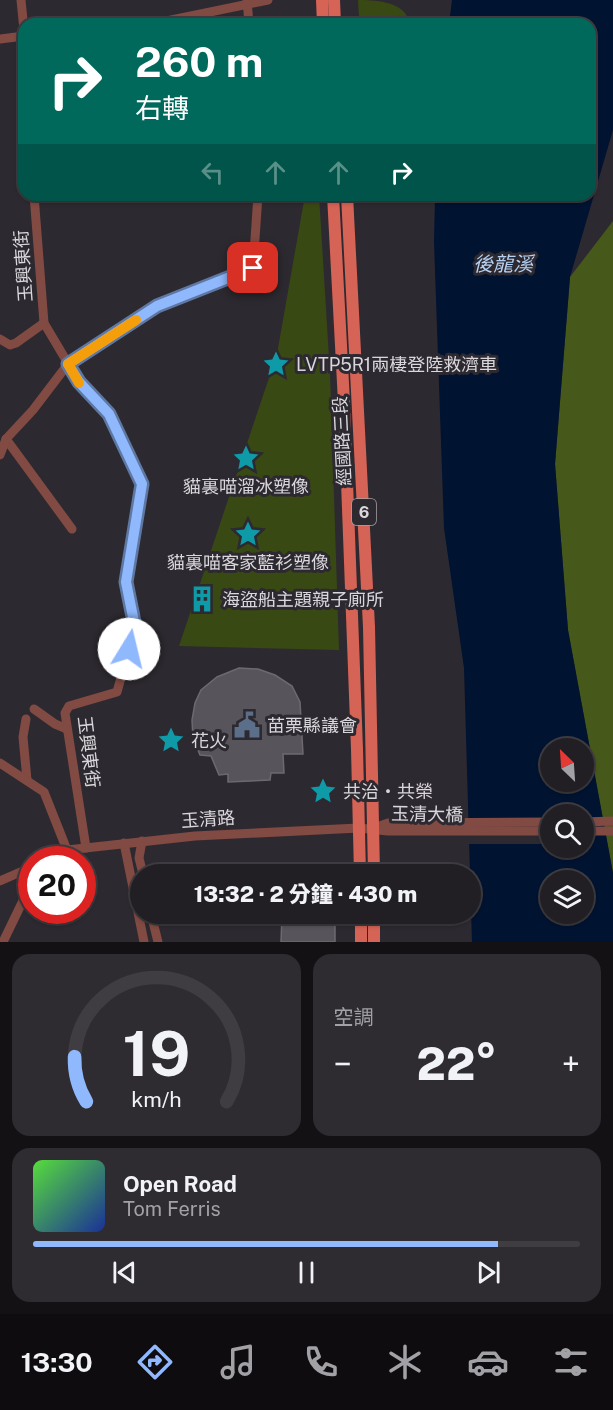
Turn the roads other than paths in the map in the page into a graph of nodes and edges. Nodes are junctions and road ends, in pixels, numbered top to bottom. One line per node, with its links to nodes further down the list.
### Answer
1 (21, 0): 6 (street)
2 (268, 0): 5 (street)
3 (322, 0): 9 (main road)
4 (334, 0): 10 (main road)
5 (248, 2): 7 (street); 8 (street)
6 (23, 18)
7 (178, 18)
8 (249, 18)
9 (323, 18)
10 (335, 18)
11 (18, 37): 12 (street)
12 (0, 39)
13 (34, 201): 17 (street, 玉興東街)
14 (258, 201): 19 (street)
15 (333, 201): 32 (main road, 經國路三段 / 6)
16 (347, 201): 33 (main road, 經國路三段 / 6)
17 (44, 323): 18 (street); 19 (street, 玉興東街)
18 (0, 339)
19 (68, 364): 20 (street); 25 (street, 玉興東街)
20 (6, 439): 21 (street); 22 (street)
21 (0, 455)
22 (72, 529)
23 (34, 709): 25 (street)
24 (26, 719): 27 (street)
25 (67, 729): 40 (street, 玉興東街)
26 (0, 763): 27 (street)
27 (27, 780): 39 (street)
28 (613, 821): 30 (street)
29 (540, 822): 31 (street, 玉清大橋)
30 (594, 822)
31 (388, 827): 33 (street, 玉清大橋); 34 (street, 玉清大橋)
32 (359, 828): 33 (street, 玉清路); 37 (street, 玉清路); 43 (main road, 6)
33 (374, 828): 44 (main road, 6)
34 (540, 831)
35 (594, 831): 36 (street)
36 (613, 831)
37 (142, 842): 38 (street, 玉清路); 42 (street)
38 (124, 843): 41 (street, 玉清路); 52 (street)
39 (65, 846)
40 (86, 846)
41 (96, 847)
42 (140, 864)
43 (360, 864)
44 (374, 864)
45 (18, 873): 46 (street)
46 (0, 881)
47 (18, 911): 51 (street)
48 (154, 924): 53 (street)
49 (361, 924): 54 (main road)
50 (374, 924): 55 (main road)
51 (3, 942)
52 (144, 942)
53 (158, 942)
54 (361, 942)
55 (374, 942)

